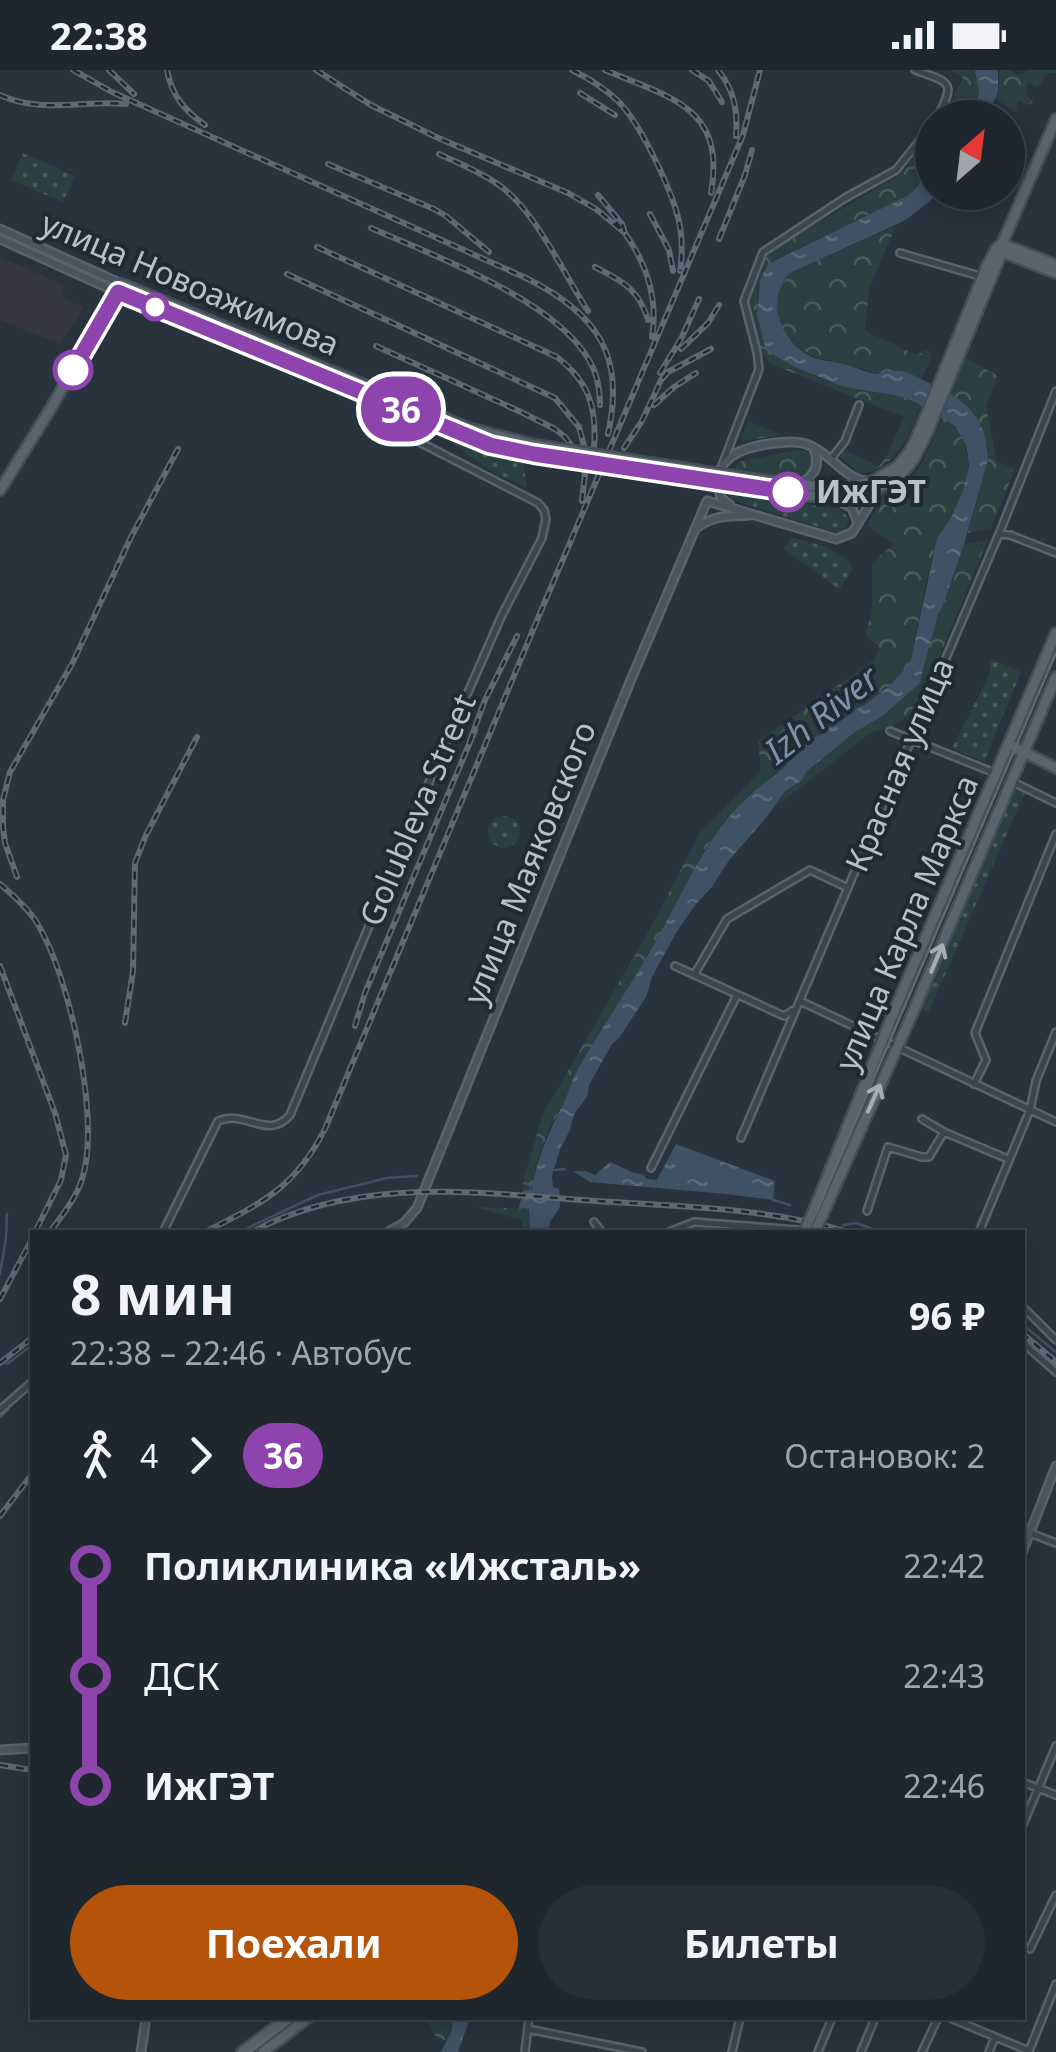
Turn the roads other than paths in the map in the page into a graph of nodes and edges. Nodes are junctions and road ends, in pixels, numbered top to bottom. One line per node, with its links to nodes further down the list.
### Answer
1 (915, 70): 2 (street)
2 (946, 100)
3 (1056, 119): 7 (main road)
4 (915, 146): 20 (street)
5 (0, 229): 12 (main road, улица Новоажимова)
6 (0, 239): 12 (main road, улица Новоажимова)
7 (1002, 248): 9 (main road); 10 (main road); 11 (main road); 13 (main road)
8 (900, 254): 11 (street)
9 (1056, 265)
10 (1056, 273)
11 (982, 277): 13 (main road)
12 (120, 288): 15 (main road, улица Новоажимова); 18 (main road, улица Новоажимова); 25 (main road)
13 (951, 365): 23 (main road); 23 (main road)
14 (1056, 391): 31 (street, Красная улица)
15 (380, 400): 18 (main road, улица Новоажимова); 63 (street, Golubleva Street)
16 (859, 405): 19 (street)
17 (812, 446): 19 (main road); 20 (main road); 24 (main road)
18 (534, 449): 22 (main road, улица Новоажимова, bridge)
19 (832, 459): 23 (main road)
20 (721, 468)
21 (716, 480): 27 (main road)
22 (745, 482): 24 (main road, улица Новоажимова); 26 (main road, улица Новоажимова)
23 (876, 484): 24 (main road, улица Новоажимова); 26 (main road, улица Новоажимова); 29 (main road)
24 (796, 485)
25 (0, 490)
26 (828, 496): 29 (main road)
27 (735, 509): 28 (main road); 30 (main road, улица Маяковского)
28 (754, 515): 29 (main road); 30 (main road)
29 (858, 522)
30 (695, 529): 64 (main road, улица Маяковского)
31 (999, 534): 32 (street); 36 (street, Красная улица)
32 (1056, 553)
33 (1056, 633): 37 (main road, улица Карла Маркса)
34 (1056, 676): 38 (main road, улица Карла Маркса)
35 (890, 731): 36 (street)
36 (910, 739): 40 (street); 44 (street, Красная улица)
37 (1010, 745): 38 (main road); 40 (main road, улица Карла Маркса)
38 (1025, 752): 39 (main road); 41 (main road, улица Карла Маркса)
39 (1056, 768)
40 (998, 774): 50 (main road, улица Карла Маркса)
41 (1013, 782): 42 (street); 51 (main road, улица Карла Маркса, one-way to 41)
42 (1056, 804)
43 (1056, 834): 52 (street)
44 (848, 888): 46 (street); 48 (street, Красная улица)
45 (675, 966): 46 (street)
46 (694, 975): 47 (street)
47 (737, 995): 48 (street); 59 (street)
48 (799, 1005): 50 (street); 57 (street, Красная улица)
49 (1056, 1032): 53 (street)
50 (883, 1040): 51 (street); 61 (main road, улица Карла Маркса)
51 (897, 1047): 52 (street); 61 (main road, улица Карла Маркса, one-way to 51)
52 (974, 1084): 53 (street)
53 (1030, 1110): 55 (street); 58 (street)
54 (922, 1118): 56 (street)
55 (1056, 1122)
56 (944, 1132): 58 (street); 60 (street)
57 (741, 1138)
58 (1008, 1159): 70 (street)
59 (651, 1168)
60 (868, 1210)
61 (819, 1212): 68 (main road, улица Карла Маркса, bridge); 69 (main road, улица Карла Маркса, bridge)
62 (594, 1222): 65 (street)
63 (165, 1230)
64 (392, 1230)
65 (600, 1230)
66 (674, 1230): 67 (street)
67 (772, 1230)
68 (802, 1230)
69 (815, 1230)
70 (980, 1230)
71 (1025, 1309): 72 (street)
72 (1056, 1340)
73 (1025, 1345): 74 (street)
74 (1056, 1372)
75 (30, 1384): 76 (street)
76 (0, 1410)
77 (1056, 1466): 78 (main road)
78 (1027, 1532): 79 (street)
79 (1056, 1543)
80 (1056, 1746): 84 (street)
81 (30, 1748): 82 (main road)
82 (0, 1750)
83 (1025, 1783): 84 (street)
84 (1039, 1788): 85 (street); 86 (street)
85 (1056, 1795)
86 (1025, 1820)
87 (1056, 1896): 88 (street)
88 (1054, 1906): 89 (street)
89 (1030, 1949)
90 (1056, 1984): 112 (street)
91 (146, 2020): 102 (main road)
92 (284, 2020): 103 (main road)
93 (305, 2020): 104 (main road)
94 (529, 2020): 100 (street)
95 (740, 2020): 107 (street)
96 (831, 2020): 108 (street)
97 (874, 2020): 109 (street)
98 (937, 2020): 110 (street)
99 (955, 2020): 101 (street)
100 (528, 2029): 105 (street); 106 (street)
101 (995, 2037): 111 (street); 112 (street)
102 (141, 2052)
103 (242, 2052)
104 (264, 2052)
105 (525, 2052)
106 (642, 2052)
107 (732, 2052)
108 (818, 2052)
109 (861, 2052)
110 (922, 2052)
111 (989, 2052)
112 (1029, 2052)

